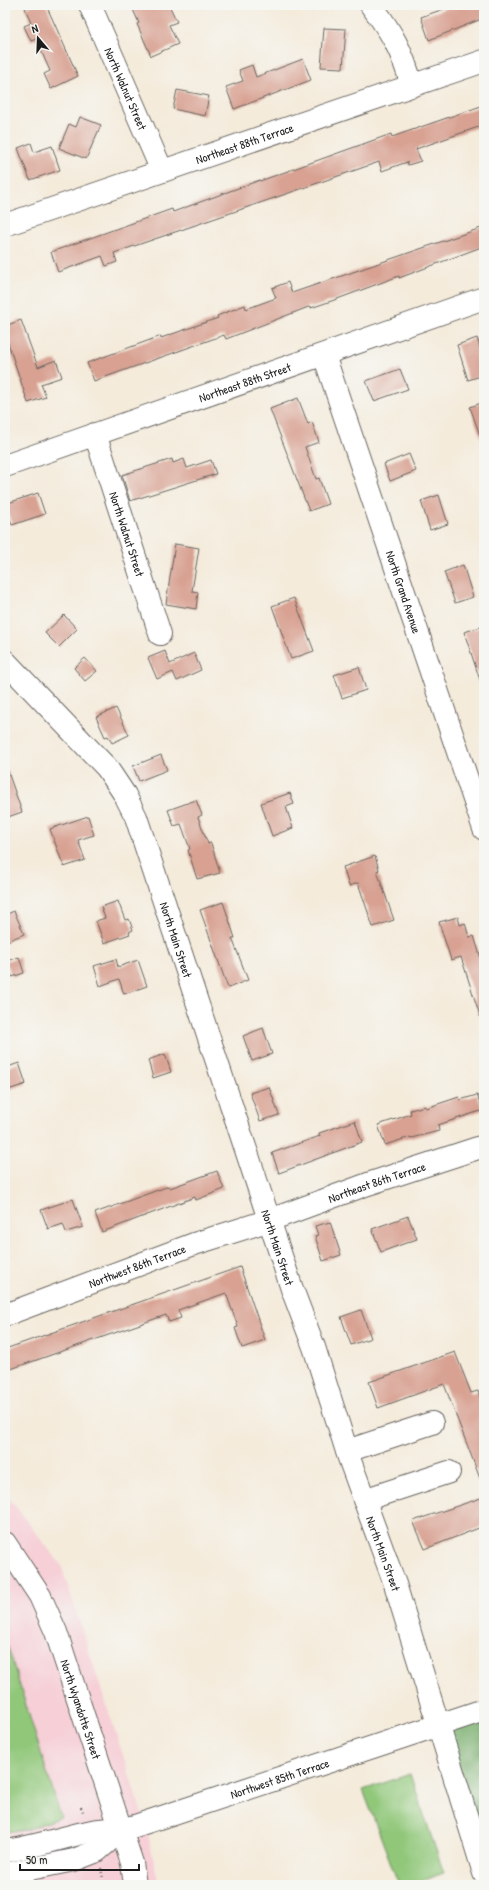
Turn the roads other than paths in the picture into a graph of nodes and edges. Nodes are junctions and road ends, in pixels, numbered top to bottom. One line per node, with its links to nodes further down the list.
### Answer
1 (90, 5): 5 (street, North Walnut Street)
2 (371, 5): 4 (street)
3 (484, 61): 4 (street, Northeast 88th Terrace)
4 (412, 86): 5 (street, Northeast 88th Terrace)
5 (162, 171): 6 (street, Northeast 88th Terrace)
6 (5, 225)
7 (484, 298): 8 (street, Northeast 88th Street)
8 (324, 355): 9 (street, Northeast 88th Street); 13 (street, North Grand Avenue)
9 (95, 434): 10 (street, Northeast 88th Street); 11 (street, North Walnut Street)
10 (5, 466)
11 (160, 634)
12 (5, 661): 15 (street, North Main Street)
13 (484, 829)
14 (484, 1146): 15 (street, Northeast 86th Terrace)
15 (270, 1220): 16 (street, Northwest 86th Terrace); 18 (street, North Main Street)
16 (5, 1315)
17 (432, 1423): 18 (street)
18 (347, 1451): 20 (street, North Main Street)
19 (449, 1472): 20 (street)
20 (364, 1500): 23 (street, North Main Street)
21 (5, 1543): 24 (street, North Wyandotte Street)
22 (484, 1710): 23 (street, Northwest 85th Terrace)
23 (438, 1726): 24 (street, Northwest 85th Terrace); 26 (street, North Main Street)
24 (121, 1830): 25 (street); 27 (street); 28 (street, North Wyandotte Street)
25 (5, 1851)
26 (484, 1873)
27 (5, 1874)
28 (134, 1885)

